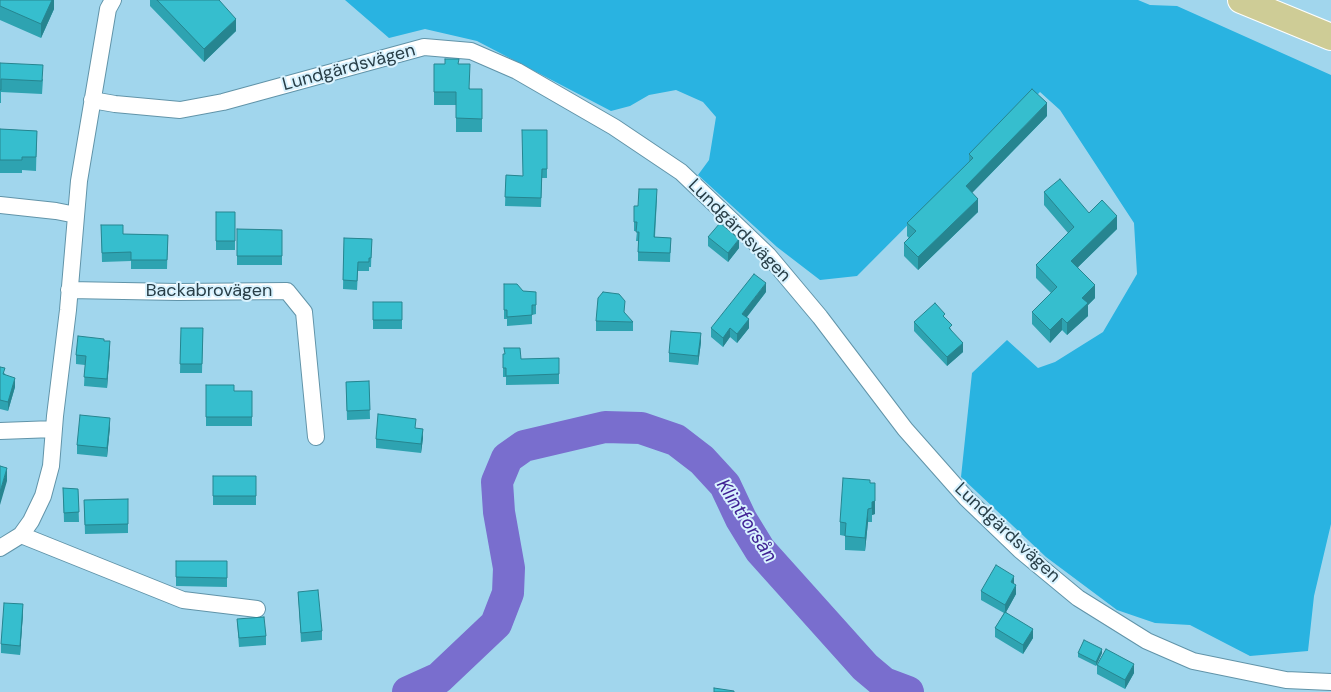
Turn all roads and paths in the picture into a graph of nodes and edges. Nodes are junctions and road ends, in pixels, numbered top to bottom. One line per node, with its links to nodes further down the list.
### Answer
1 (113, 0): 4 (street)
2 (1241, 0): 3 (main road)
3 (1331, 37)
4 (92, 100): 6 (street); 14 (street, Lundgärdsvägen)
5 (0, 205): 6 (street)
6 (76, 215): 7 (street)
7 (69, 290): 8 (street); 10 (street, Backabrovägen)
8 (54, 429): 9 (street); 11 (street)
9 (0, 431)
10 (316, 437)
11 (21, 535): 12 (street); 13 (street)
12 (0, 548)
13 (257, 609)
14 (1331, 682)

